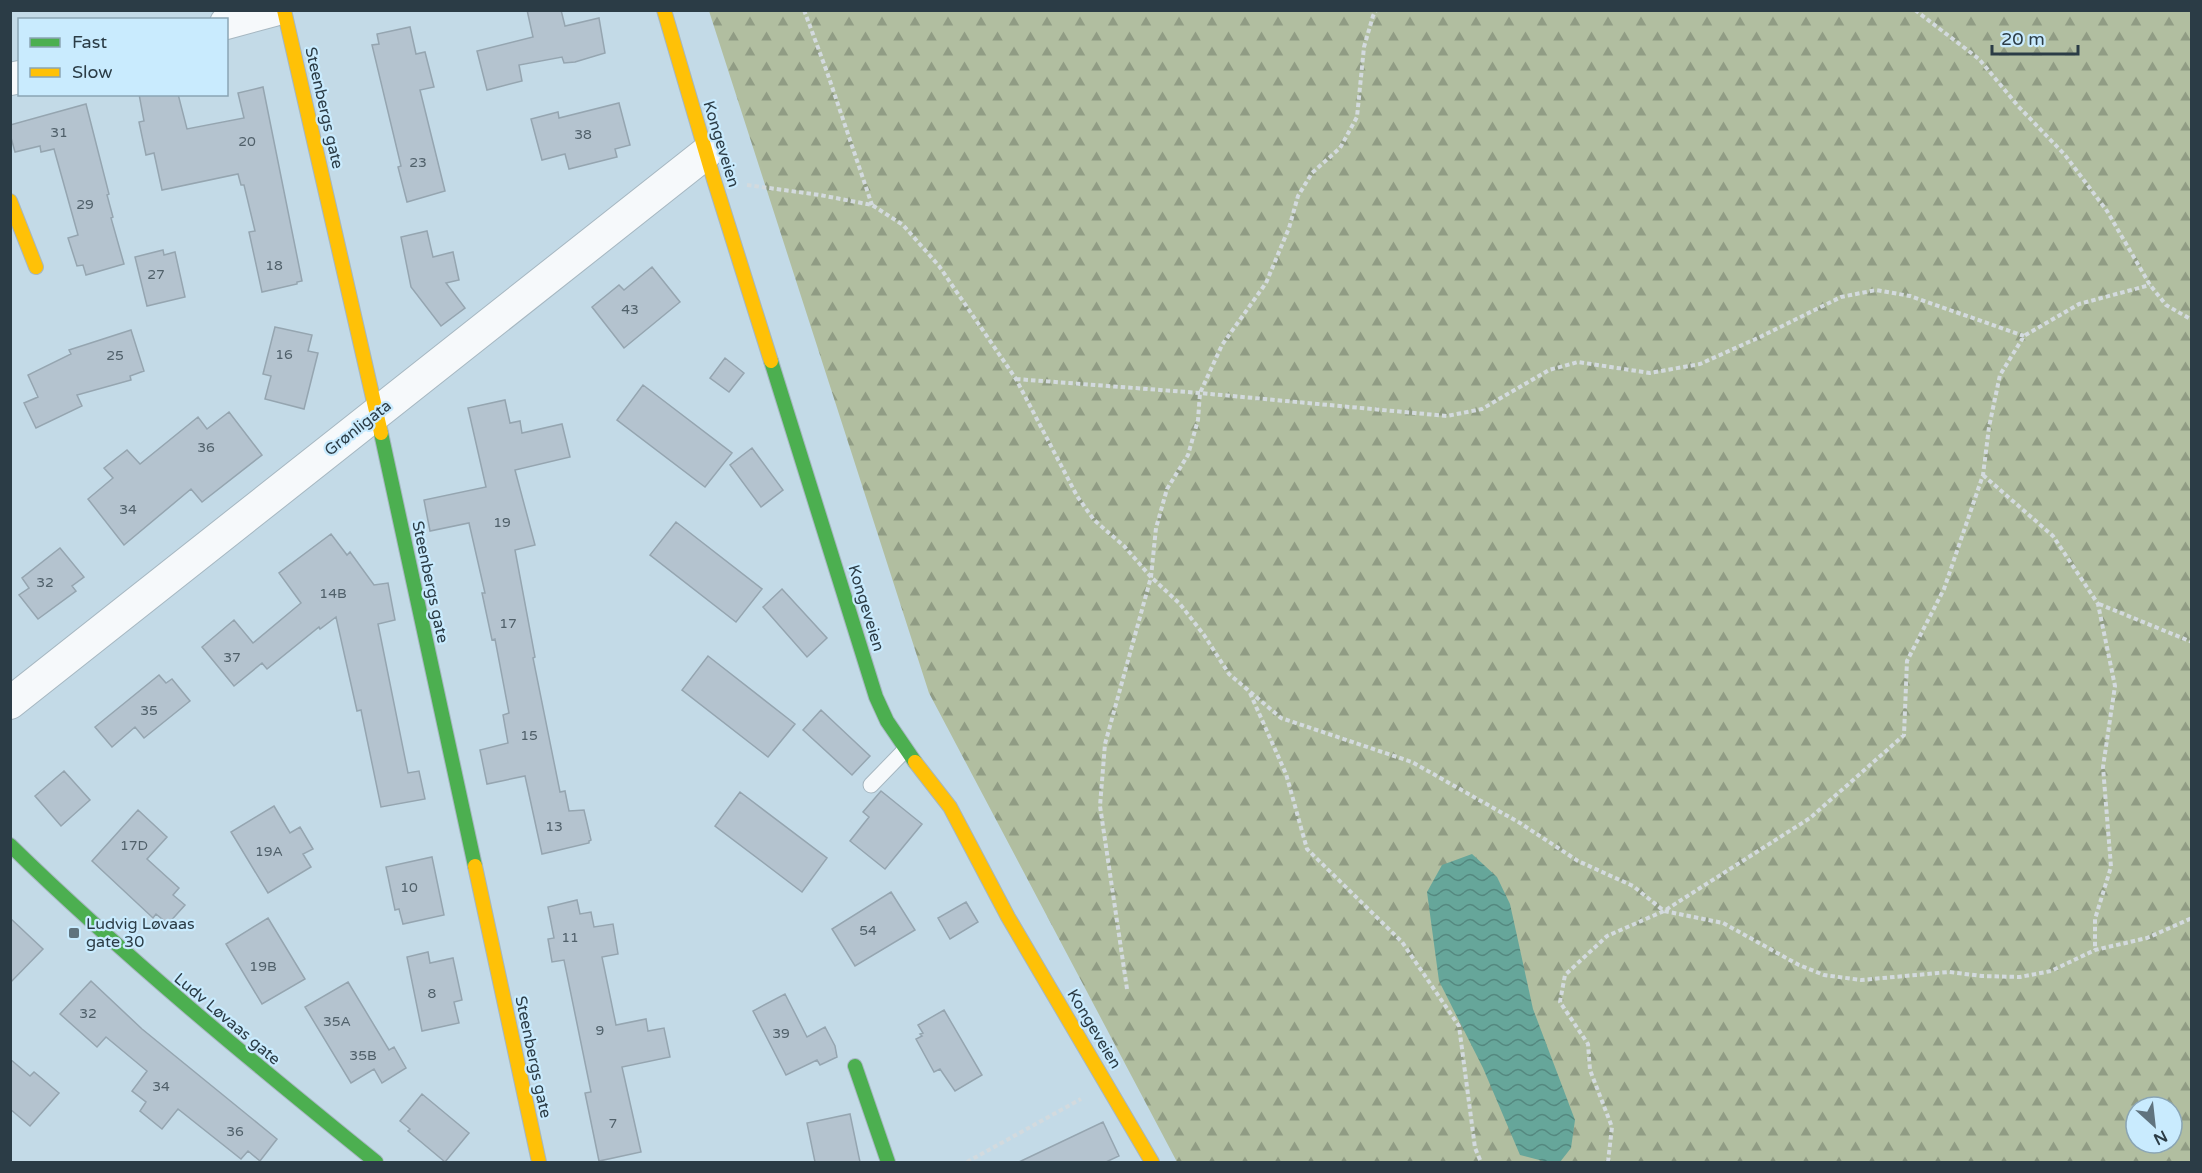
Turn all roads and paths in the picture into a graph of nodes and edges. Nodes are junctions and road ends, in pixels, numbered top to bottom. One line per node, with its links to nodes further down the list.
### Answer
1 (274, 10): 7 (street)
2 (284, 10): 17 (street, Steenbergs gate)
3 (664, 10): 8 (street, Kongeveien)
4 (804, 10): 10 (path)
5 (1376, 10): 16 (path)
6 (1915, 10): 12 (path)
7 (228, 22)
8 (710, 167): 10 (path); 17 (street, Grønligata); 24 (street, Kongeveien)
9 (10, 201): 11 (street)
10 (872, 205): 15 (path)
11 (36, 267)
12 (2150, 285): 13 (path); 14 (path)
13 (2192, 320)
14 (2024, 336): 16 (path); 18 (path)
15 (1016, 379): 16 (path); 19 (path)
16 (1200, 393): 19 (path)
17 (377, 414): 23 (street, Grønligata); 34 (street, Steenbergs gate)
18 (1983, 475): 20 (path); 27 (path)
19 (1151, 577): 22 (path); 30 (path)
20 (2098, 604): 21 (path); 29 (path)
21 (2192, 642)
22 (1250, 692): 27 (path); 38 (path)
23 (10, 703)
24 (905, 750): 25 (lane); 32 (street, Kongeveien)
25 (871, 785)
26 (10, 845): 33 (street, Ludv Løvaas gate)
27 (1664, 911): 29 (path); 39 (path)
28 (2192, 918): 29 (path)
29 (2095, 950)
30 (1127, 989)
31 (855, 1066): 35 (street)
32 (1108, 1084): 36 (path); 37 (street, Kongeveien)
33 (376, 1162)
34 (539, 1162)
35 (888, 1162)
36 (967, 1162)
37 (1152, 1162)
38 (1481, 1162)
39 (1608, 1162)

